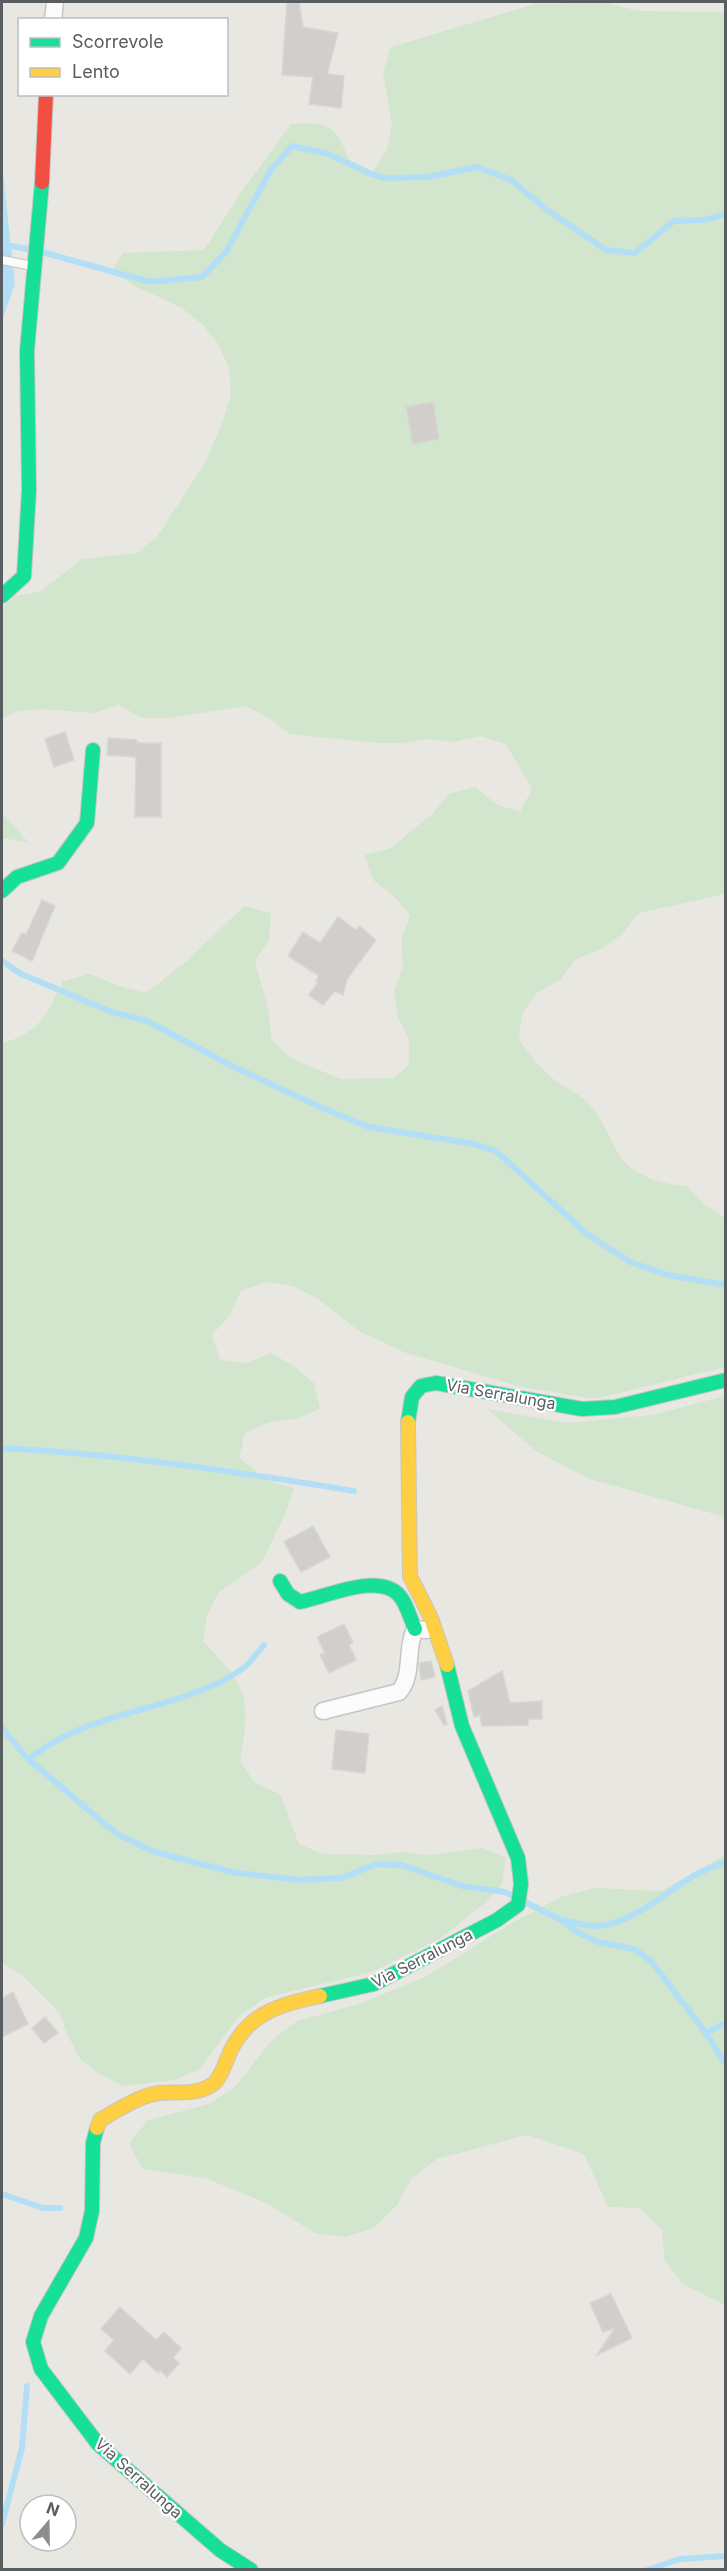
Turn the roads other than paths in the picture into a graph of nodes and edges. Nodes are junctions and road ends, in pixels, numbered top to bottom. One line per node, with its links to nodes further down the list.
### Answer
1 (55, 2): 2 (street)
2 (54, 18)
3 (46, 96): 5 (street)
4 (2, 260): 5 (lane)
5 (35, 266): 6 (street)
6 (2, 596)
7 (93, 750): 8 (street)
8 (2, 891)
9 (726, 1380): 12 (street, Via Serralunga)
10 (280, 1581): 11 (street)
11 (415, 1629): 12 (street); 13 (street)
12 (436, 1632): 14 (street, Via Serralunga)
13 (323, 1711)
14 (251, 2570)

